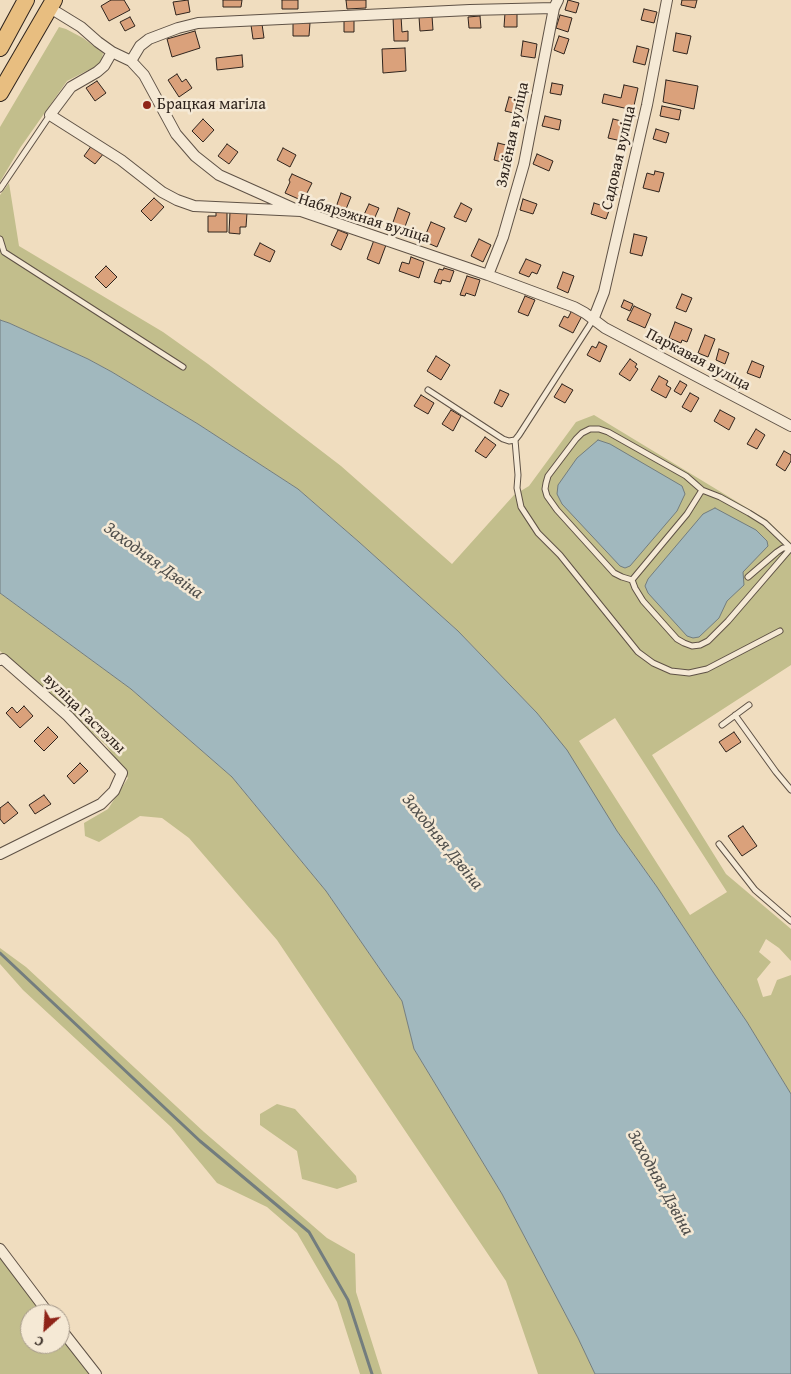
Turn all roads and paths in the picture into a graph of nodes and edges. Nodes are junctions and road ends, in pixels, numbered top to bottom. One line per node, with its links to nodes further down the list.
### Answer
1 (26, 0): 5 (main road)
2 (667, 0): 14 (street, Садовая вуліца)
3 (52, 4): 6 (street); 8 (main road)
4 (556, 4): 7 (street); 13 (street, Зялёная вуліца)
5 (0, 48)
6 (112, 52): 7 (street); 9 (street)
7 (131, 61): 11 (street)
8 (0, 93)
9 (50, 115): 10 (lane); 11 (street, Набярэжная вуліца)
10 (0, 189)
11 (301, 212): 13 (street, Набярэжная вуліца)
12 (0, 239): 15 (lane)
13 (488, 275): 14 (street, Набярэжная вуліца)
14 (593, 320): 17 (street, Паркавая вуліца); 18 (lane)
15 (183, 367)
16 (428, 390): 18 (lane)
17 (791, 426)
18 (515, 440): 23 (lane)
19 (702, 490): 20 (lane); 22 (lane); 22 (lane)
20 (791, 548): 21 (lane); 22 (lane)
21 (748, 577)
22 (632, 580)
23 (780, 630)
24 (0, 660): 30 (street, вуліца Гастэлы)
25 (749, 706): 26 (lane)
26 (735, 715): 27 (lane); 28 (lane)
27 (722, 724)
28 (791, 790)
29 (720, 844): 31 (lane)
30 (0, 854)
31 (791, 921)
32 (0, 1249): 33 (street)
33 (41, 1304)
34 (70, 1341): 35 (street)
35 (96, 1374)

